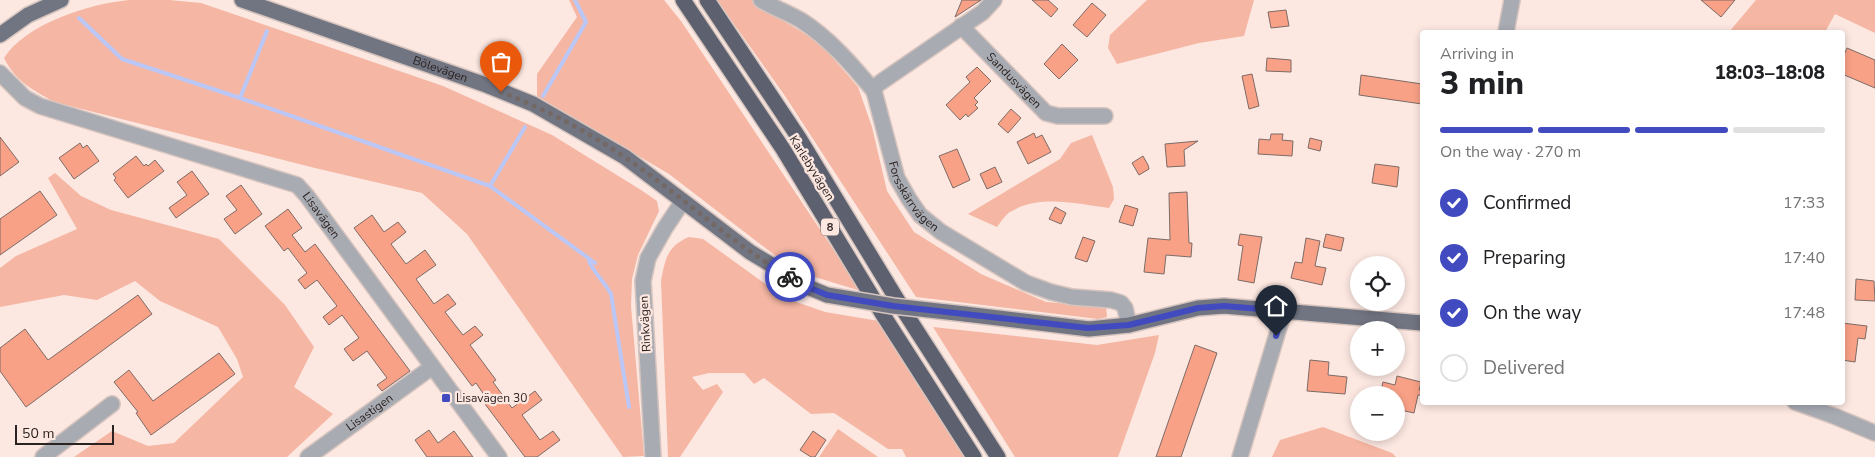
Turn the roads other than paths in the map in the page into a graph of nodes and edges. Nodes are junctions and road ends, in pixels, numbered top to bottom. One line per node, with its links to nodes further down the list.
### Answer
1 (61, 0): 10 (main road)
2 (242, 0): 14 (main road, Bölevägen)
3 (683, 0): 26 (highway, Karlebyvägen / 8)
4 (707, 0): 27 (highway, Karlebyvägen / 8)
5 (761, 0): 12 (street)
6 (994, 0): 8 (street)
7 (1512, 0): 9 (street)
8 (961, 26): 12 (street); 13 (street, Sandusvägen)
9 (1506, 30)
10 (0, 35)
11 (0, 73): 18 (street, Lisavägen)
12 (874, 91): 17 (street, Forsskärrvägen)
13 (1105, 116)
14 (683, 201): 17 (main road, Bölevägen, bridge); 25 (street, Rinkvägen)
15 (1284, 311): 16 (main road, Bölevägen); 17 (main road, Bölevägen); 28 (street)
16 (1420, 323)
17 (1129, 325)
18 (432, 367): 23 (street, Lisastigen); 24 (street, Lisavägen)
19 (112, 404): 22 (street)
20 (1803, 405): 21 (street)
21 (1875, 433)
22 (43, 457)
23 (308, 457)
24 (499, 457)
25 (653, 457)
26 (974, 457)
27 (998, 457)
28 (1240, 457)

